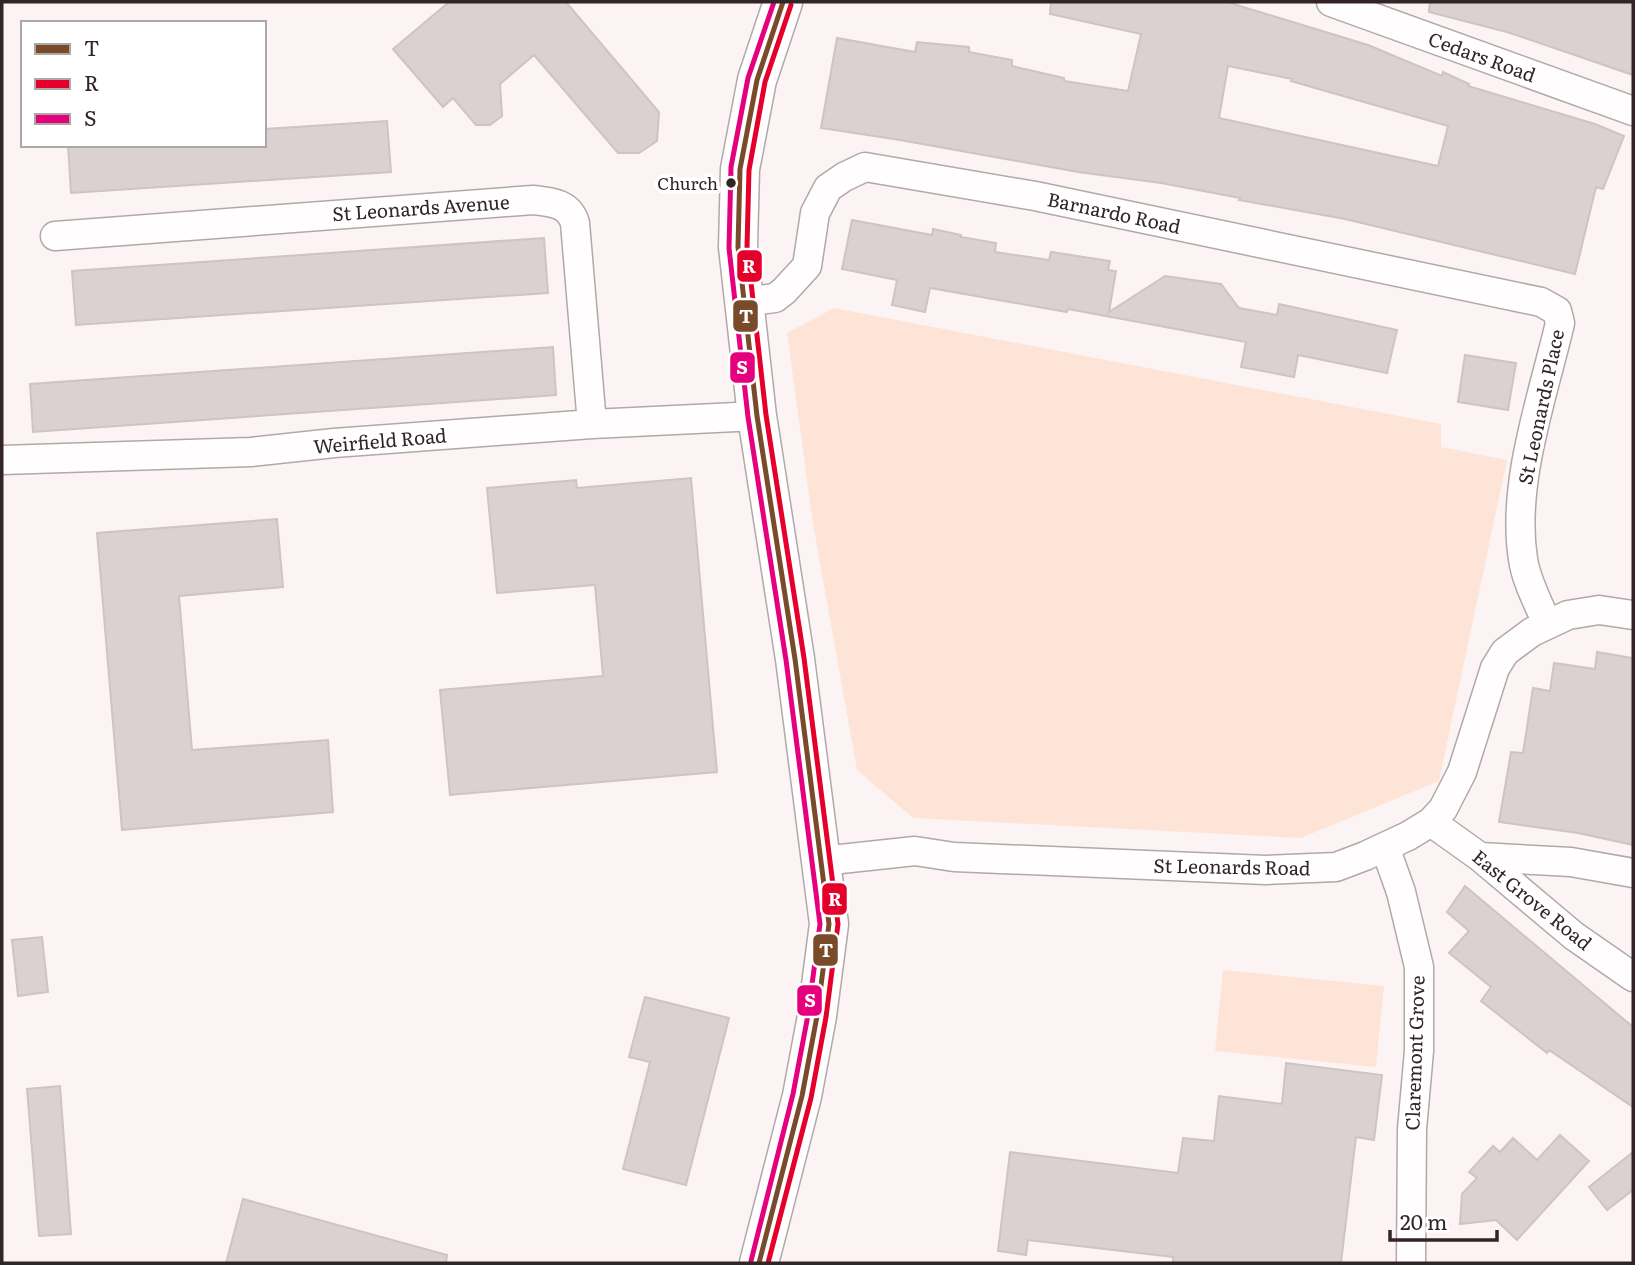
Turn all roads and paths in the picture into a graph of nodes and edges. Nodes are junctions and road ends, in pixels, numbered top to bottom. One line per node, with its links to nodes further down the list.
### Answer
1 (783, 2): 5 (main road)
2 (1331, 2): 3 (street, Cedars Road)
3 (1633, 111)
4 (55, 236): 8 (street, St Leonards Avenue)
5 (744, 302): 6 (street, Barnardo Road); 7 (main road)
6 (1557, 311): 11 (street, St Leonards Place)
7 (757, 416): 8 (street, Weirfield Road); 15 (main road)
8 (592, 424): 9 (street, Weirfield Road)
9 (2, 460)
10 (1633, 615): 11 (street, St Leonards Road)
11 (1547, 624): 12 (street, St Leonards Road)
12 (1431, 822): 13 (street, St Leonards Road); 14 (street, East Grove Road)
13 (1385, 847): 15 (street, St Leonards Road); 19 (street, Claremont Grove)
14 (1480, 857): 16 (street); 17 (street, East Grove Road)
15 (822, 861): 18 (main road)
16 (1633, 873)
17 (1633, 977)
18 (759, 1263)
19 (1411, 1263)

